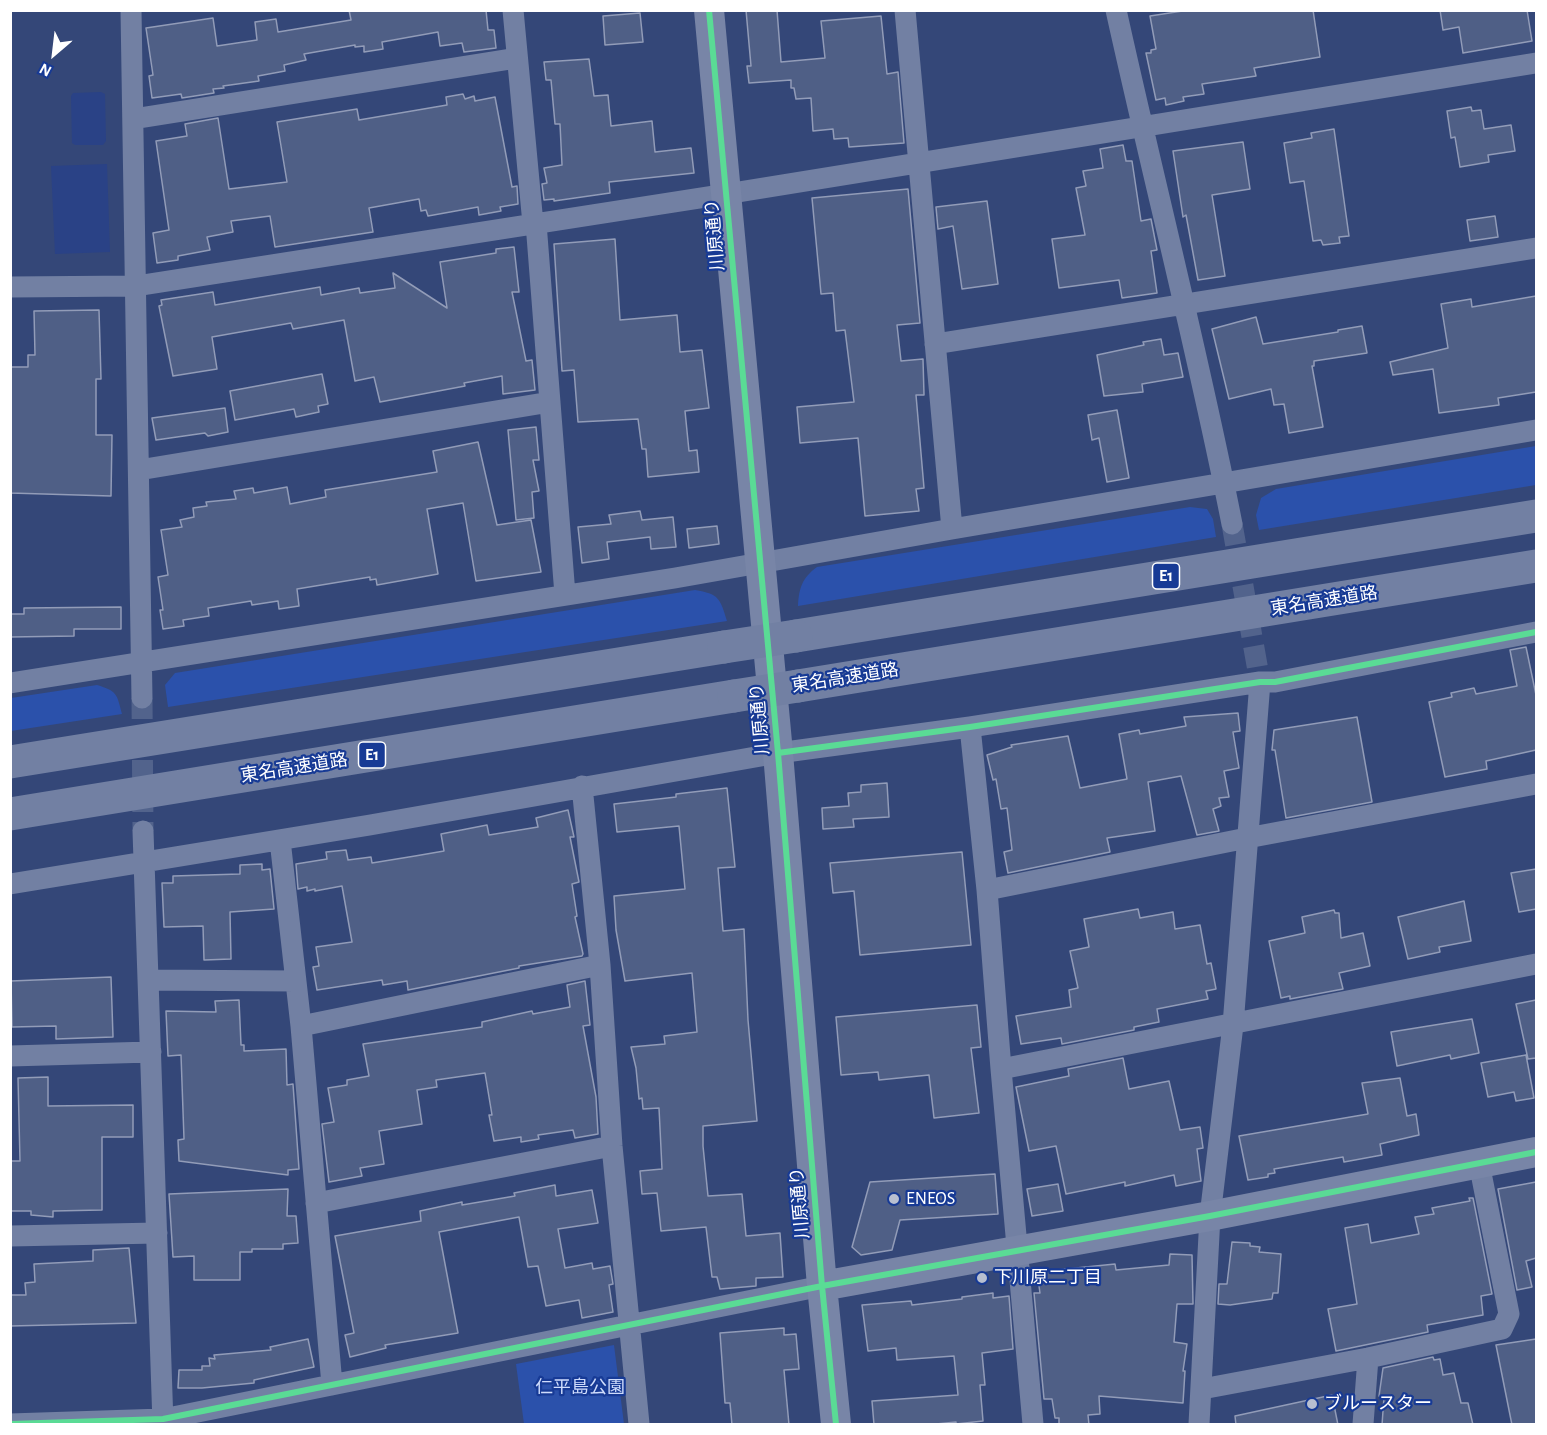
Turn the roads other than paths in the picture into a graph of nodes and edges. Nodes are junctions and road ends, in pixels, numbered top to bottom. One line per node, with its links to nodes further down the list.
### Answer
1 (131, 10): 8 (street)
2 (513, 10): 6 (street)
3 (709, 10): 11 (street, 川原通り)
4 (905, 10): 10 (street)
5 (1116, 10): 9 (street)
6 (517, 58): 8 (street); 12 (street)
7 (1536, 63): 9 (street)
8 (133, 120): 14 (street)
9 (1142, 127): 10 (street); 16 (street)
10 (919, 163): 11 (street); 17 (street)
11 (726, 194): 12 (street); 25 (street, 川原通り)
12 (534, 224): 14 (street); 18 (street)
13 (1536, 248): 16 (street)
14 (136, 286): 15 (street); 20 (street)
15 (10, 287)
16 (1185, 303): 17 (street); 21 (street)
17 (935, 344): 24 (street)
18 (550, 402): 20 (street); 27 (street)
19 (1536, 430): 21 (street)
20 (139, 470): 29 (street)
21 (1224, 483): 23 (street); 24 (street)
22 (1536, 516): 35 (highway, E1, bridge)
23 (1232, 525)
24 (952, 529): 25 (street)
25 (760, 562): 27 (street); 34 (street, 川原通り)
26 (1536, 566): 38 (highway, 東名高速道路 / E1, bridge)
27 (565, 595): 29 (street)
28 (1536, 632): 30 (street)
29 (142, 662): 31 (street); 32 (street)
30 (1260, 682): 33 (street); 40 (street)
31 (10, 683)
32 (142, 698)
33 (970, 727): 34 (street); 44 (street)
34 (778, 753): 37 (street); 62 (street, 川原通り)
35 (10, 762)
36 (1536, 784): 40 (street)
37 (582, 786): 41 (street); 46 (street)
38 (10, 814)
39 (143, 831): 42 (street)
40 (1247, 838): 44 (street); 49 (street)
41 (280, 840): 42 (street); 48 (street)
42 (144, 862): 43 (street); 47 (street)
43 (10, 884)
44 (987, 890): 53 (street)
45 (1536, 964): 49 (street)
46 (600, 965): 50 (street); 54 (street)
47 (148, 980): 48 (street); 51 (street)
48 (296, 981): 50 (street)
49 (1233, 1025): 53 (street); 58 (street)
50 (302, 1026): 57 (street)
51 (151, 1052): 52 (street); 59 (street)
52 (10, 1056)
53 (1001, 1069): 61 (street)
54 (612, 1146): 57 (street); 63 (street)
55 (1536, 1152): 56 (street)
56 (1479, 1163): 58 (street); 64 (street)
57 (316, 1203): 65 (street)
58 (1210, 1216): 61 (street); 66 (street)
59 (157, 1233): 60 (street); 67 (street)
60 (10, 1236)
61 (1018, 1251): 62 (street); 72 (street)
62 (822, 1286): 63 (street); 71 (street, 川原通り)
63 (630, 1324): 65 (street); 70 (street)
64 (1368, 1358): 66 (street); 74 (street)
65 (332, 1385): 67 (street)
66 (1202, 1389): 73 (street)
67 (163, 1422): 69 (street)
68 (10, 1424): 69 (street)
69 (16, 1424)
70 (639, 1425)
71 (836, 1425)
72 (1033, 1425)
73 (1199, 1425)
74 (1363, 1425)

